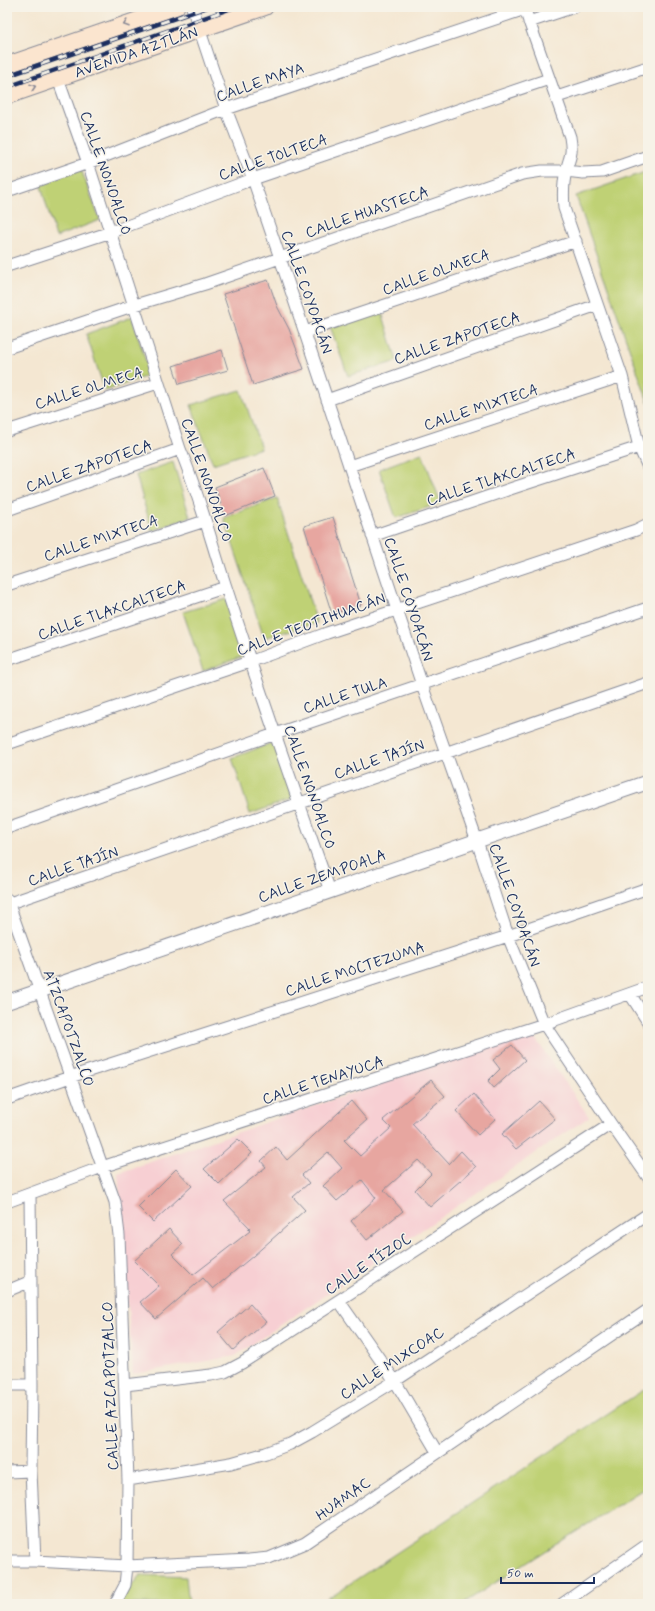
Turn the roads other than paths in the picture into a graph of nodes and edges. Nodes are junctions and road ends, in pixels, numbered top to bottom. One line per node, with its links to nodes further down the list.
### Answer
1 (176, 7): 8 (main road, AVENIDA AZTLÁN, one-way to 8)
2 (192, 7): 7 (street, CALLE COYOACÁN)
3 (265, 7): 7 (main road, AVENIDA AZTLÁN)
4 (574, 7): 6 (street)
5 (525, 8): 6 (street); 14 (street, CALLE MAYA)
6 (529, 22): 11 (street)
7 (200, 29): 10 (main road, AVENIDA AZTLÁN); 14 (street, CALLE COYOACÁN)
8 (7, 65)
9 (648, 67): 13 (street)
10 (58, 79): 12 (main road, AVENIDA AZTLÁN, one-way to 10); 16 (street, CALLE NONOALCO)
11 (549, 79): 13 (street); 18 (street, CALLE TOLTECA)
12 (7, 96)
13 (557, 97): 17 (street)
14 (226, 109): 16 (street, CALLE MAYA); 18 (street, CALLE COYOACÁN)
15 (648, 156): 17 (street, CALLE HUASTECA)
16 (88, 163): 19 (street, CALLE MAYA); 20 (street, CALLE NONOALCO)
17 (566, 171): 21 (street); 22 (street, CALLE HUASTECA)
18 (253, 180): 20 (street, CALLE TOLTECA); 22 (street, CALLE COYOACÁN)
19 (7, 191)
20 (111, 232): 23 (street, CALLE TOLTECA); 24 (street, CALLE NONOALCO)
21 (576, 241): 25 (street); 26 (street, CALLE OLMECA)
22 (280, 258): 24 (street, CALLE HUASTECA); 26 (street, CALLE COYOACÁN)
23 (7, 266)
24 (135, 305): 27 (street, CALLE HUASTECA); 29 (street, CALLE NONOALCO)
25 (597, 305): 28 (street); 30 (street, CALLE ZAPOTECA)
26 (305, 332): 30 (street, CALLE COYOACÁN)
27 (7, 348)
28 (622, 376): 32 (street); 34 (street, CALLE MIXTECA)
29 (158, 383): 31 (street, CALLE OLMECA); 33 (street, CALLE NONOALCO)
30 (327, 400): 34 (street, CALLE COYOACÁN)
31 (7, 431)
32 (640, 447): 35 (street); 39 (street, CALLE TLAXCALTECA)
33 (180, 449): 36 (street, CALLE ZAPOTECA); 37 (street, CALLE NONOALCO)
34 (349, 466): 39 (street, CALLE COYOACÁN)
35 (648, 467)
36 (7, 510)
37 (205, 521): 40 (street, CALLE MIXTECA); 41 (street, CALLE NONOALCO)
38 (648, 524): 43 (street, CALLE TEOTIHUACÁN)
39 (372, 536): 43 (street, CALLE COYOACÁN)
40 (7, 585)
41 (226, 587): 44 (street, CALLE TLAXCALTECA); 45 (street, CALLE NONOALCO)
42 (648, 608): 47 (street, CALLE TULA)
43 (397, 609): 45 (street, CALLE TEOTIHUACÁN); 47 (street, CALLE COYOACÁN)
44 (7, 660)
45 (252, 661): 48 (street, CALLE NONOALCO); 49 (street, CALLE TEOTIHUACÁN)
46 (648, 683): 50 (street, CALLE TAJÍN)
47 (422, 686): 48 (street, CALLE TULA); 50 (street, CALLE COYOACÁN)
48 (275, 734): 52 (street, CALLE NONOALCO); 53 (street, CALLE TULA)
49 (7, 744)
50 (446, 752): 52 (street, CALLE TAJÍN); 54 (street, CALLE COYOACÁN)
51 (648, 782): 54 (street, CALLE ZEMPOALA)
52 (298, 803): 56 (street, CALLE NONOALCO); 57 (street, CALLE TAJÍN)
53 (7, 828)
54 (477, 841): 56 (street, CALLE ZEMPOALA); 58 (street, CALLE COYOACÁN)
55 (648, 888): 58 (street, CALLE MOCTEZUMA)
56 (330, 891): 60 (street, CALLE ZEMPOALA)
57 (8, 902): 60 (street, ATZCAPOTZALCO)
58 (508, 936): 64 (street, CALLE COYOACÁN); 65 (street, CALLE MOCTEZUMA)
59 (648, 987): 61 (street, CALLE TENAYUCA)
60 (39, 990): 62 (street, CALLE ZEMPOALA); 65 (street, ATZCAPOTZALCO)
61 (630, 994): 63 (street); 64 (street, CALLE TENAYUCA)
62 (7, 1002)
63 (648, 1022)
64 (544, 1024): 67 (street, CALLE COYOACÁN); 68 (street, CALLE TENAYUCA)
65 (70, 1077): 66 (street, CALLE MOCTEZUMA); 68 (street, ATZCAPOTZALCO)
66 (7, 1099)
67 (611, 1124): 69 (street, CALLE COYOACÁN); 75 (street, CALLE TÍZOC)
68 (102, 1167): 70 (street, CALLE TENAYUCA); 80 (street, CALLE AZCAPOTZALCO)
69 (648, 1177)
70 (30, 1194): 71 (street, CALLE TENAYUCA); 73 (street)
71 (7, 1202)
72 (648, 1214): 77 (street, CALLE MIXCOAC)
73 (31, 1281): 74 (street); 79 (street)
74 (7, 1291)
75 (339, 1301): 77 (street); 80 (street, CALLE TÍZOC)
76 (648, 1310): 81 (street, HUAMAC)
77 (395, 1381): 81 (street); 84 (street, CALLE MIXCOAC)
78 (7, 1385): 79 (street)
79 (32, 1385): 82 (street)
80 (125, 1385): 84 (street, CALLE AZCAPOTZALCO)
81 (437, 1452): 88 (street, HUAMAC)
82 (31, 1471): 83 (street); 87 (street)
83 (7, 1472)
84 (128, 1480): 88 (street, CALLE AZCAPOTZALCO)
85 (648, 1544): 90 (street)
86 (7, 1561): 87 (street, HUAMAC)
87 (34, 1561): 88 (street, HUAMAC)
88 (127, 1566): 89 (street, CALLE AZCAPOTZALCO)
89 (115, 1604)
90 (562, 1604)

